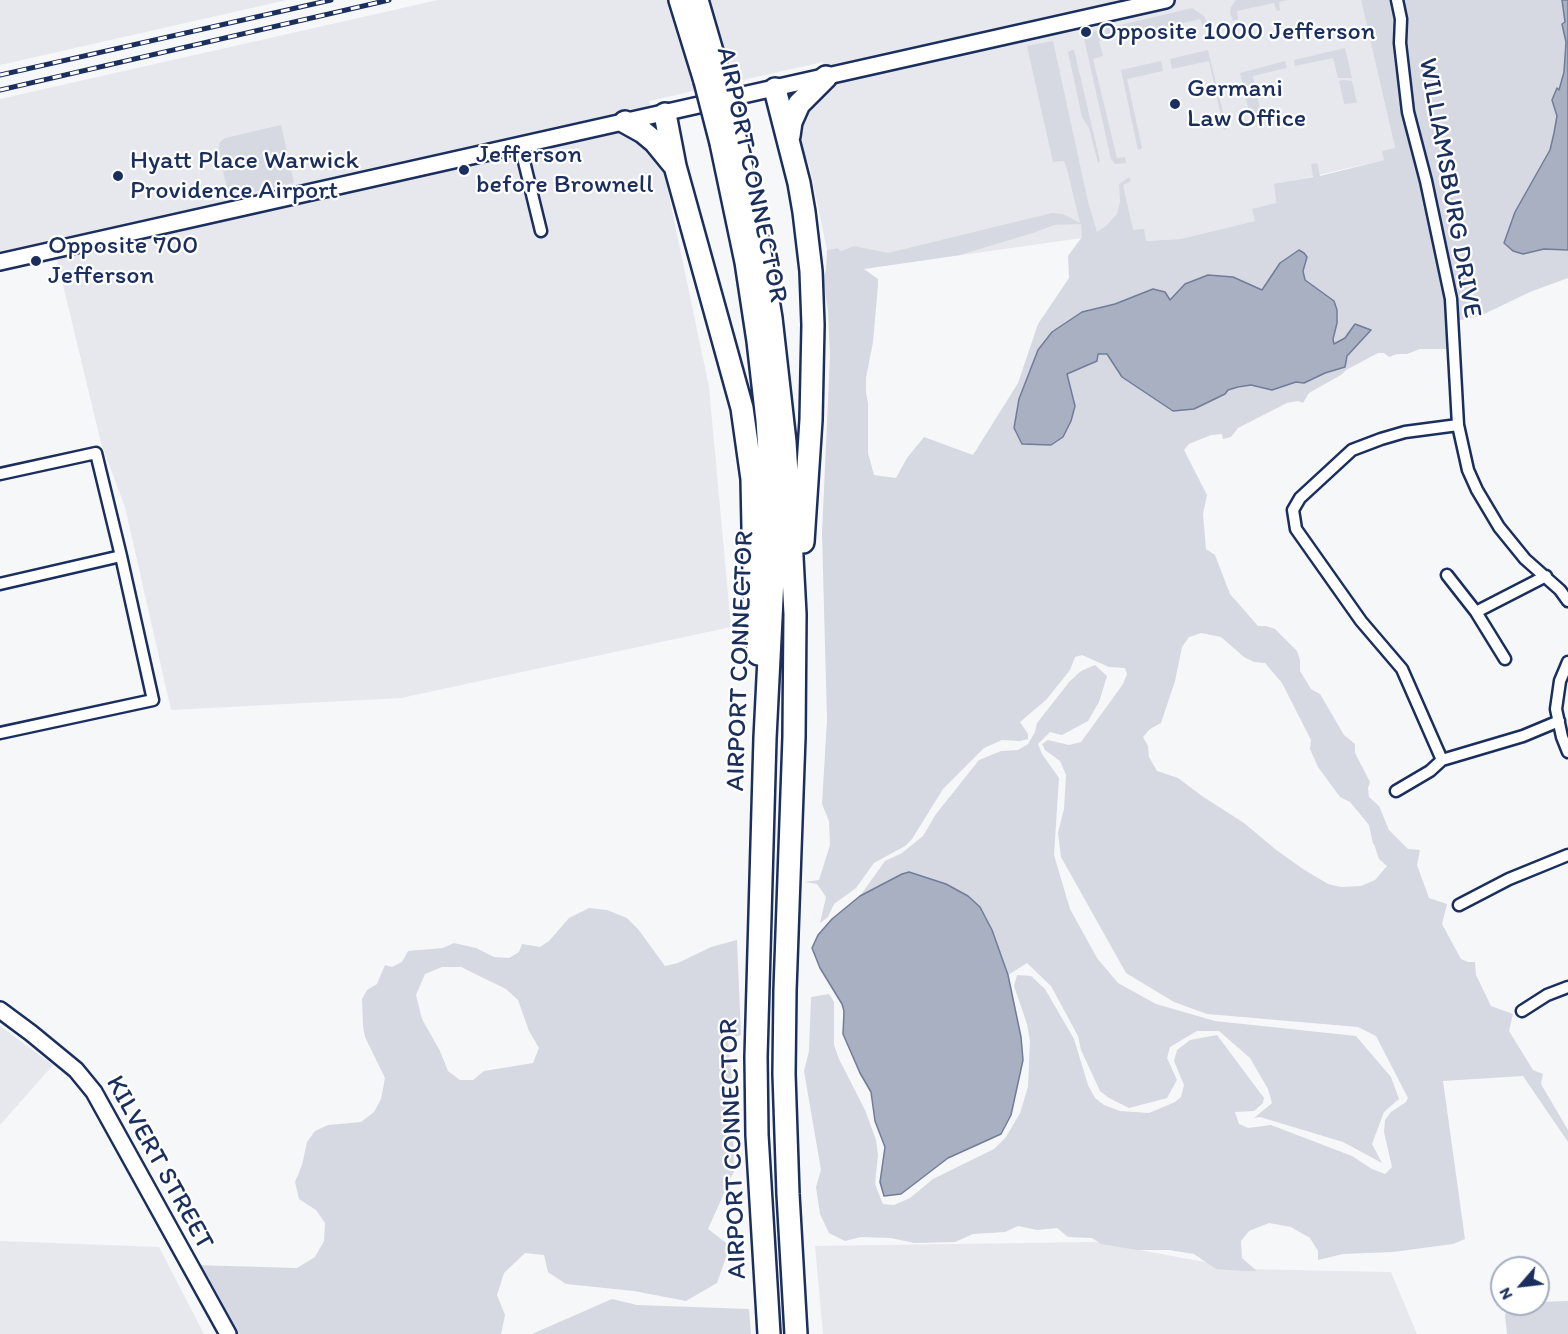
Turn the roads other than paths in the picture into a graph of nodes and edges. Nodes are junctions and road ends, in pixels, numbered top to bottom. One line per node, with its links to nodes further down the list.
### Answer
1 (707, 0): 5 (highway)
2 (1166, 0): 6 (main road)
3 (1397, 0): 16 (street, WILLIAMSBURG DRIVE)
4 (685, 4): 5 (highway, AIRPORT CONNECTOR)
5 (714, 76): 11 (highway, AIRPORT CONNECTOR, bridge)
6 (826, 77): 7 (main road); 10 (highway)
7 (775, 89): 8 (main road); 10 (highway)
8 (665, 114): 9 (main road); 13 (highway)
9 (625, 122): 12 (main road); 13 (highway)
10 (789, 139): 24 (highway)
11 (729, 142): 24 (highway, AIRPORT CONNECTOR); 29 (highway, AIRPORT CONNECTOR)
12 (520, 145): 14 (street); 15 (main road)
13 (675, 166): 29 (highway)
14 (541, 231)
15 (0, 262)
16 (1458, 425): 20 (street, WILLIAMSBURG DRIVE); 31 (street)
17 (0, 474): 18 (street)
18 (122, 556): 21 (street); 28 (street)
19 (1447, 575): 23 (street)
20 (1546, 576): 22 (street, WILLIAMSBURG DRIVE); 23 (street)
21 (0, 584)
22 (1568, 601)
23 (1476, 612): 25 (street)
24 (795, 656): 40 (highway, AIRPORT CONNECTOR)
25 (1504, 659)
26 (1568, 662): 27 (street)
27 (1559, 721): 30 (street); 31 (street)
28 (0, 733)
29 (765, 738): 39 (highway, AIRPORT CONNECTOR)
30 (1568, 752)
31 (1442, 760): 32 (street)
32 (1396, 791)
33 (1568, 855): 34 (street)
34 (1459, 905)
35 (1568, 987): 37 (street)
36 (0, 1010): 38 (main road, KILVERT STREET)
37 (1522, 1011)
38 (228, 1334)
39 (769, 1334)
40 (796, 1334)

